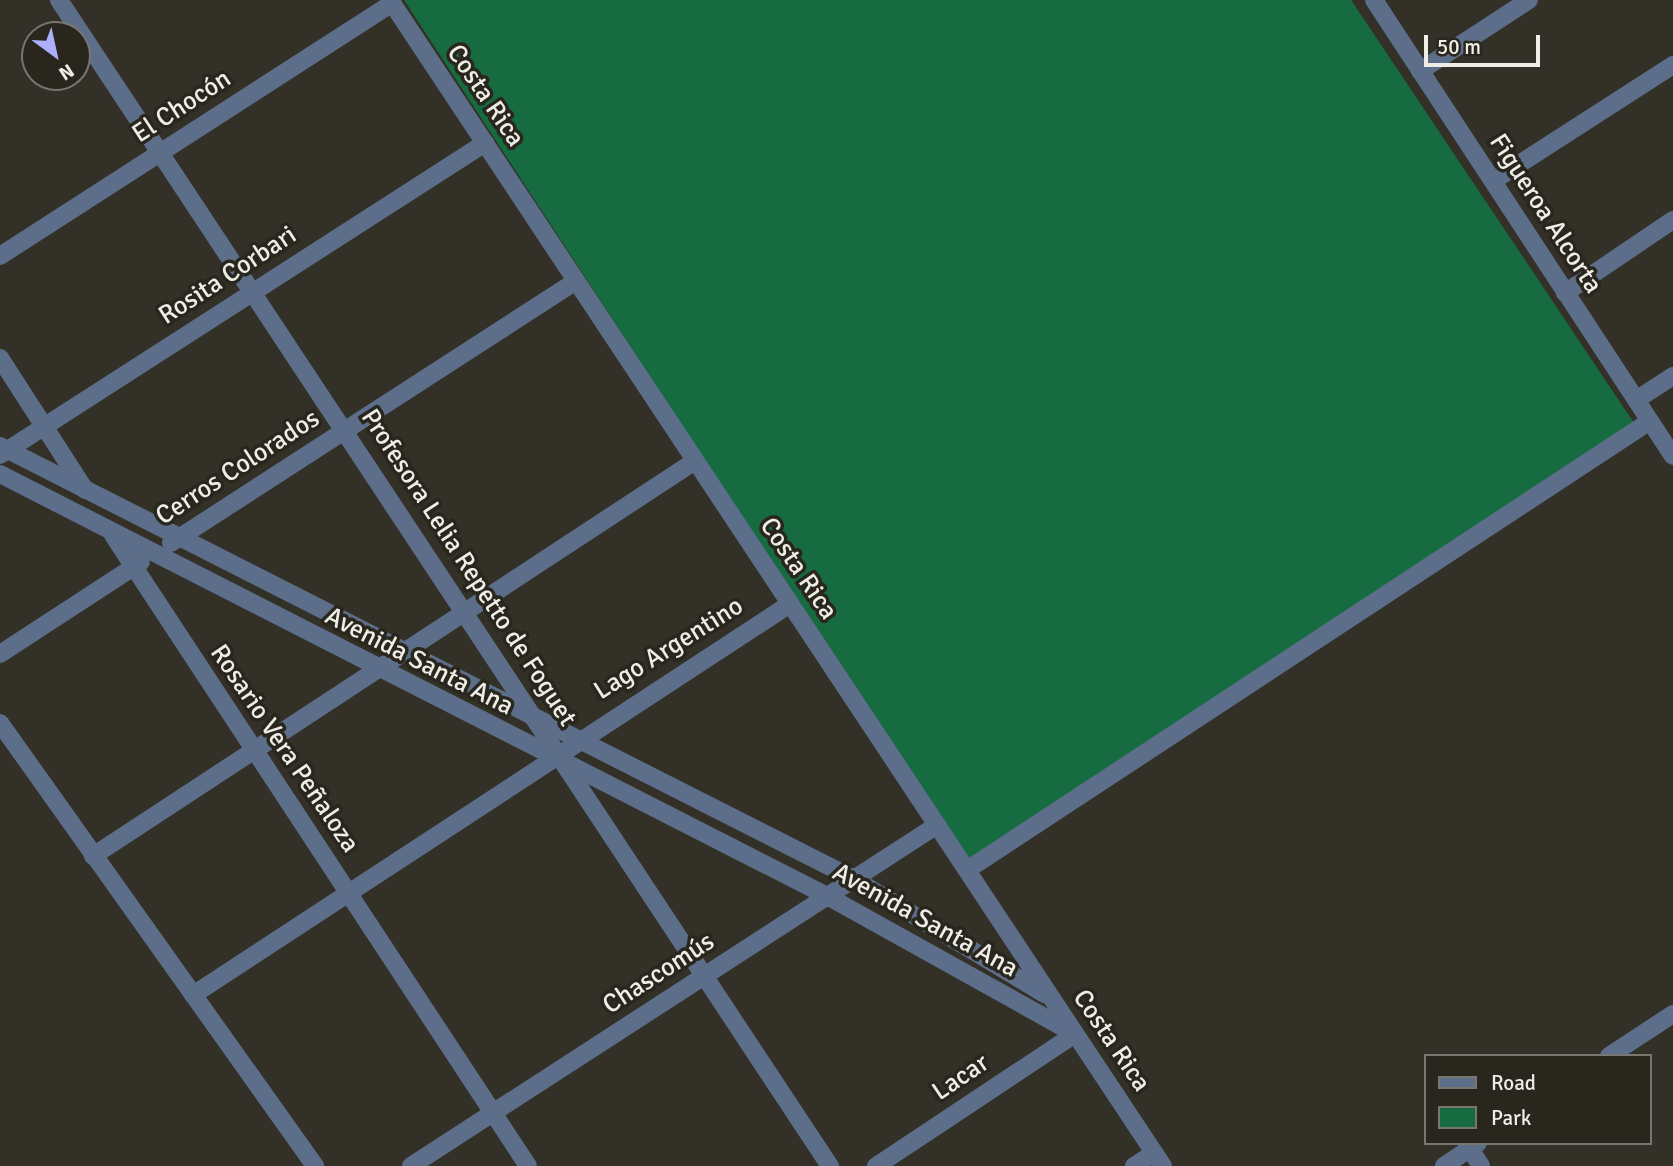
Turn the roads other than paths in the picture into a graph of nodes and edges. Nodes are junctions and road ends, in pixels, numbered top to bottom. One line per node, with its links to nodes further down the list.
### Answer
1 (59, 0): 8 (street, Profesora Lelia Repetto de Foguet)
2 (1374, 0): 6 (street, Figueroa Alcorta)
3 (1529, 0): 6 (street)
4 (391, 1): 7 (street, Costa Rica); 8 (street, El Chocón)
5 (1673, 65): 9 (street)
6 (1420, 71): 9 (street, Figueroa Alcorta)
7 (485, 143): 12 (street, Costa Rica); 13 (street, Rosita Corbari)
8 (162, 151): 11 (street, El Chocón); 13 (street, Profesora Lelia Repetto de Foguet)
9 (1493, 181): 14 (street, Figueroa Alcorta)
10 (1673, 220): 14 (street)
11 (0, 256)
12 (576, 281): 20 (street, Cerros Colorados); 23 (street, Costa Rica)
13 (254, 291): 19 (street, Rosita Corbari); 20 (street, Profesora Lelia Repetto de Foguet)
14 (1566, 293): 17 (street, Figueroa Alcorta)
15 (0, 358): 19 (street, Rosario Vera Peñaloza)
16 (1673, 376): 17 (street)
17 (1636, 400): 18 (street, Figueroa Alcorta)
18 (1650, 421): 22 (street, Figueroa Alcorta); 42 (street)
19 (45, 426): 21 (street, Rosita Corbari); 25 (street, Rosario Vera Peñaloza)
20 (345, 430): 27 (street, Cerros Colorados); 31 (street, Profesora Lelia Repetto de Foguet)
21 (3, 450): 25 (street, Avenida Santa Ana)
22 (1673, 456)
23 (695, 461): 30 (street, Costa Rica); 31 (street)
24 (0, 474): 26 (street, Avenida Santa Ana)
25 (86, 491): 26 (street, Rosario Vera Peñaloza); 27 (street, Avenida Santa Ana)
26 (111, 533): 28 (street, Avenida Santa Ana); 29 (street, Rosario Vera Peñaloza)
27 (178, 538): 28 (street, Cerros Colorados); 32 (street, Avenida Santa Ana)
28 (153, 555): 29 (street, Cerros Colorados); 34 (street, Avenida Santa Ana)
29 (132, 568): 33 (street, Cerros Colorados); 38 (street, Rosario Vera Peñaloza)
30 (790, 604): 37 (street, Lago Argentino); 40 (street, Costa Rica)
31 (465, 611): 32 (street); 35 (street, Profesora Lelia Repetto de Foguet)
32 (402, 652): 34 (street); 35 (street, Avenida Santa Ana)
33 (0, 654)
34 (375, 670): 38 (street); 39 (street, Avenida Santa Ana)
35 (537, 722): 37 (street, Avenida Santa Ana); 39 (street, Profesora Lelia Repetto de Foguet)
36 (0, 723): 41 (street)
37 (574, 741): 39 (street, Lago Argentino); 43 (street, Avenida Santa Ana)
38 (253, 751): 41 (street); 44 (street, Rosario Vera Peñaloza)
39 (558, 759): 44 (street, Lago Argentino); 45 (street, Avenida Santa Ana); 46 (street, Profesora Lelia Repetto de Foguet)
40 (937, 825): 42 (street, Costa Rica); 43 (street, Chascomús)
41 (93, 856): 47 (street)
42 (967, 870): 48 (street, Costa Rica)
43 (854, 879): 45 (street, Chascomús); 48 (street, Avenida Santa Ana)
44 (347, 892): 47 (street, Lago Argentino); 52 (street, Rosario Vera Peñaloza)
45 (827, 896): 46 (street, Chascomús); 50 (street, Avenida Santa Ana)
46 (705, 975): 52 (street, Chascomús); 58 (street, Profesora Lelia Repetto de Foguet)
47 (193, 995): 55 (street)
48 (1051, 998): 50 (street, Costa Rica)
49 (1673, 1014): 51 (street)
50 (1075, 1034): 54 (street, Costa Rica); 59 (street, Lacar)
51 (1612, 1054)
52 (493, 1113): 56 (street, Chascomús); 57 (street, Rosario Vera Peñaloza)
53 (1474, 1146): 61 (street); 62 (street)
54 (1158, 1159): 60 (street)
55 (315, 1166)
56 (411, 1166)
57 (528, 1166)
58 (830, 1166)
59 (876, 1166)
60 (1134, 1166)
61 (1444, 1166)
62 (1481, 1166)

